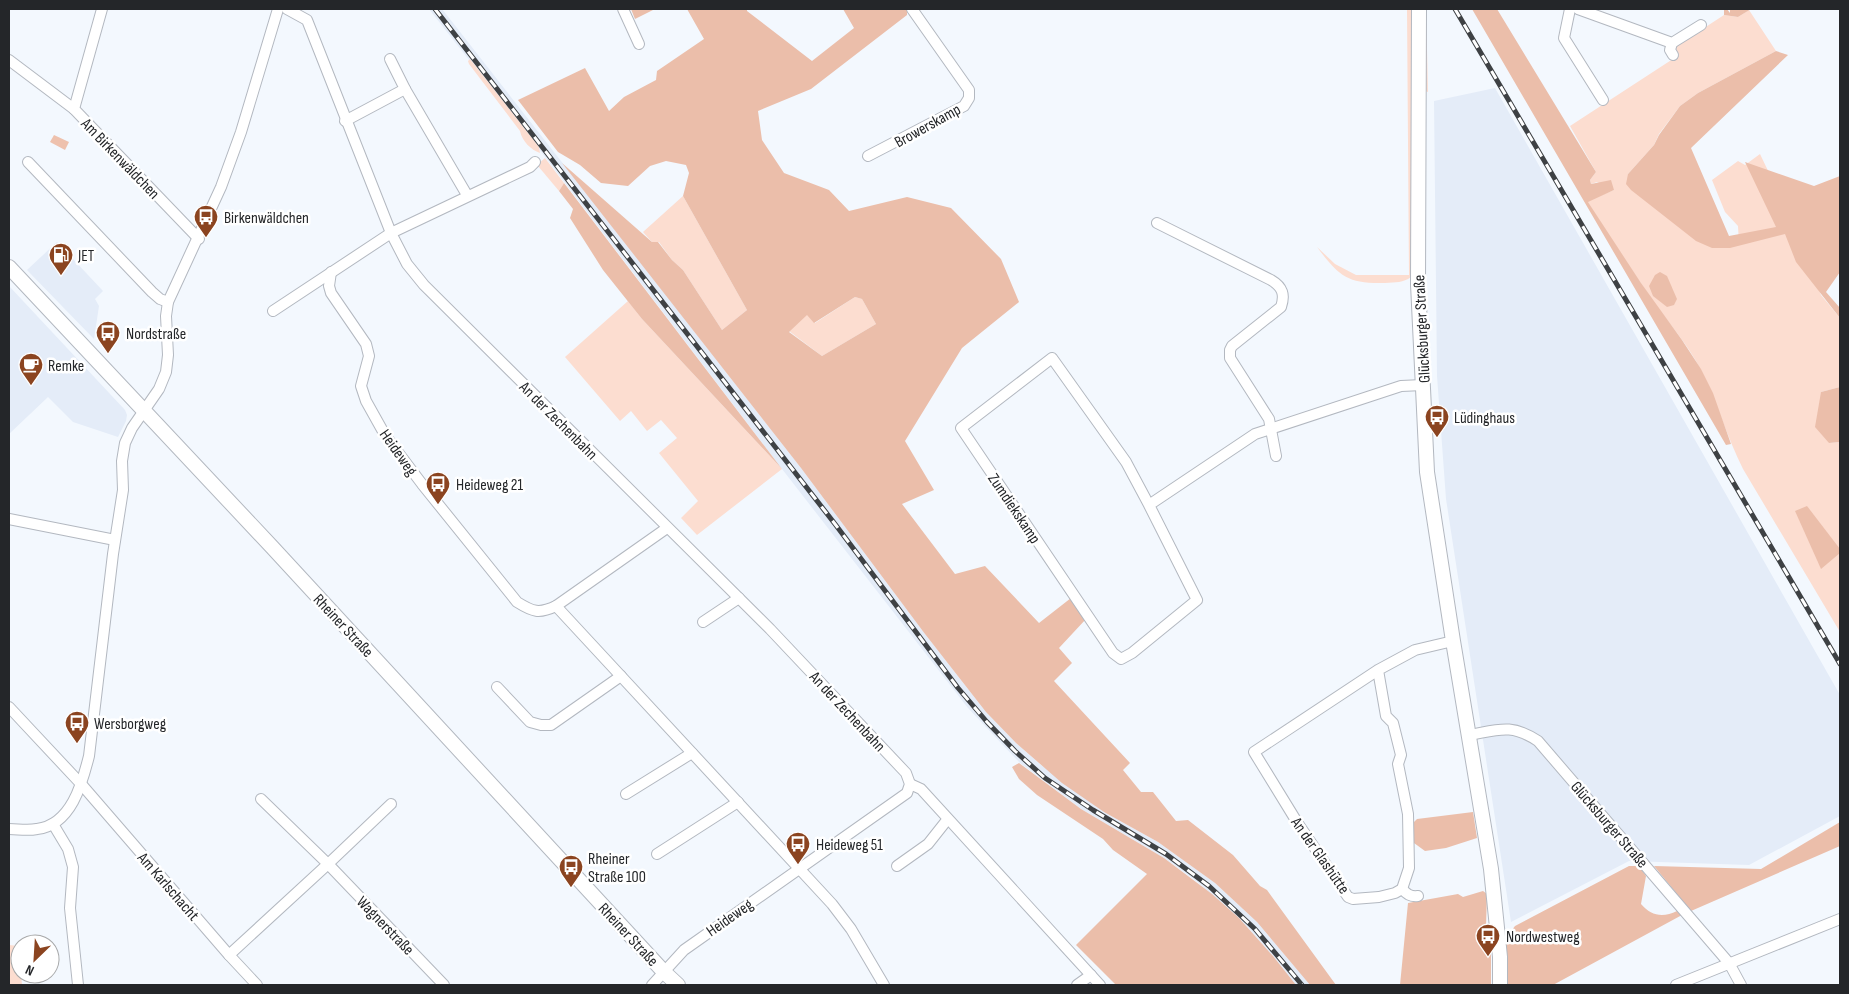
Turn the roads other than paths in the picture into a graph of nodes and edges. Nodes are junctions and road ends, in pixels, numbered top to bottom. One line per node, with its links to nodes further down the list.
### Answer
1 (102, 9): 17 (street, Am Birkenwäldchen)
2 (278, 9): 25 (street)
3 (287, 9): 18 (street, An der Zechenbahn)
4 (623, 9): 10 (street)
5 (912, 9): 19 (street, Browerskamp)
6 (1419, 9): 30 (main road, Glücksburger Straße)
7 (1570, 9): 16 (street)
8 (1578, 9): 11 (street)
9 (1701, 25): 11 (street)
10 (639, 44)
11 (1672, 44): 12 (street)
12 (1673, 55)
13 (390, 59): 15 (street)
14 (9, 61): 17 (street)
15 (405, 89): 18 (street); 22 (street)
16 (1603, 100)
17 (74, 109): 25 (street, Am Birkenwäldchen)
18 (345, 120): 24 (street, An der Zechenbahn)
19 (868, 156)
20 (28, 162): 28 (street)
21 (535, 162): 22 (street)
22 (467, 195): 24 (street)
23 (1157, 223): 32 (street)
24 (391, 233): 27 (street); 36 (street, An der Zechenbahn)
25 (199, 239): 28 (street)
26 (9, 267): 31 (main road, Rheiner Straße)
27 (331, 272): 29 (street); 39 (street, Heideweg)
28 (168, 302): 31 (street)
29 (273, 311)
30 (1423, 385): 32 (street); 41 (main road, Glücksburger Straße)
31 (144, 411): 37 (street); 66 (main road, Rheiner Straße)
32 (1272, 429): 33 (street); 34 (street)
33 (1276, 456)
34 (1149, 505): 34 (street, Zumdiekskamp)
35 (9, 519): 37 (street)
36 (667, 528): 38 (street, An der Zechenbahn); 39 (street, Heideweg)
37 (114, 540): 49 (street)
38 (739, 598): 40 (street); 48 (street, An der Zechenbahn)
39 (556, 606): 43 (street)
40 (703, 622)
41 (1453, 641): 42 (street, An der Glashütte); 46 (main road, Glücksburger Straße)
42 (1378, 670): 61 (street); 61 (street, An der Glashütte)
43 (621, 676): 44 (street); 47 (street)
44 (497, 687)
45 (9, 707): 49 (street, Am Karlschacht)
46 (1469, 735): 65 (street, Glücksburger Straße); 76 (main road, Glücksburger Straße)
47 (692, 753): 50 (street); 52 (street)
48 (910, 784): 54 (street, An der Zechenbahn); 60 (street, Heideweg)
49 (82, 785): 55 (street); 64 (street, Am Karlschacht)
50 (626, 794)
51 (261, 799): 58 (street, Wagnerstraße)
52 (738, 802): 57 (street); 60 (street)
53 (391, 804): 58 (street)
54 (948, 820): 59 (street); 67 (street, An der Zechenbahn)
55 (54, 824): 56 (street); 68 (street)
56 (9, 829)
57 (657, 854)
58 (328, 864): 64 (street); 70 (street, Wagnerstraße)
59 (897, 866)
60 (799, 868): 66 (street, Heideweg); 73 (street)
61 (1402, 889): 62 (street)
62 (1418, 896)
63 (1840, 919): 65 (street)
64 (228, 955): 69 (street, Am Karlschacht)
65 (1729, 962): 77 (street); 78 (street, Glücksburger Straße)
66 (664, 972): 71 (street); 72 (main road, Rheiner Straße)
67 (1091, 975): 74 (street); 75 (street, An der Zechenbahn)
68 (78, 985)
69 (257, 985)
70 (444, 985)
71 (652, 985)
72 (678, 985)
73 (884, 985)
74 (1076, 985)
75 (1100, 985)
76 (1500, 985)
77 (1676, 985)
78 (1741, 985)

